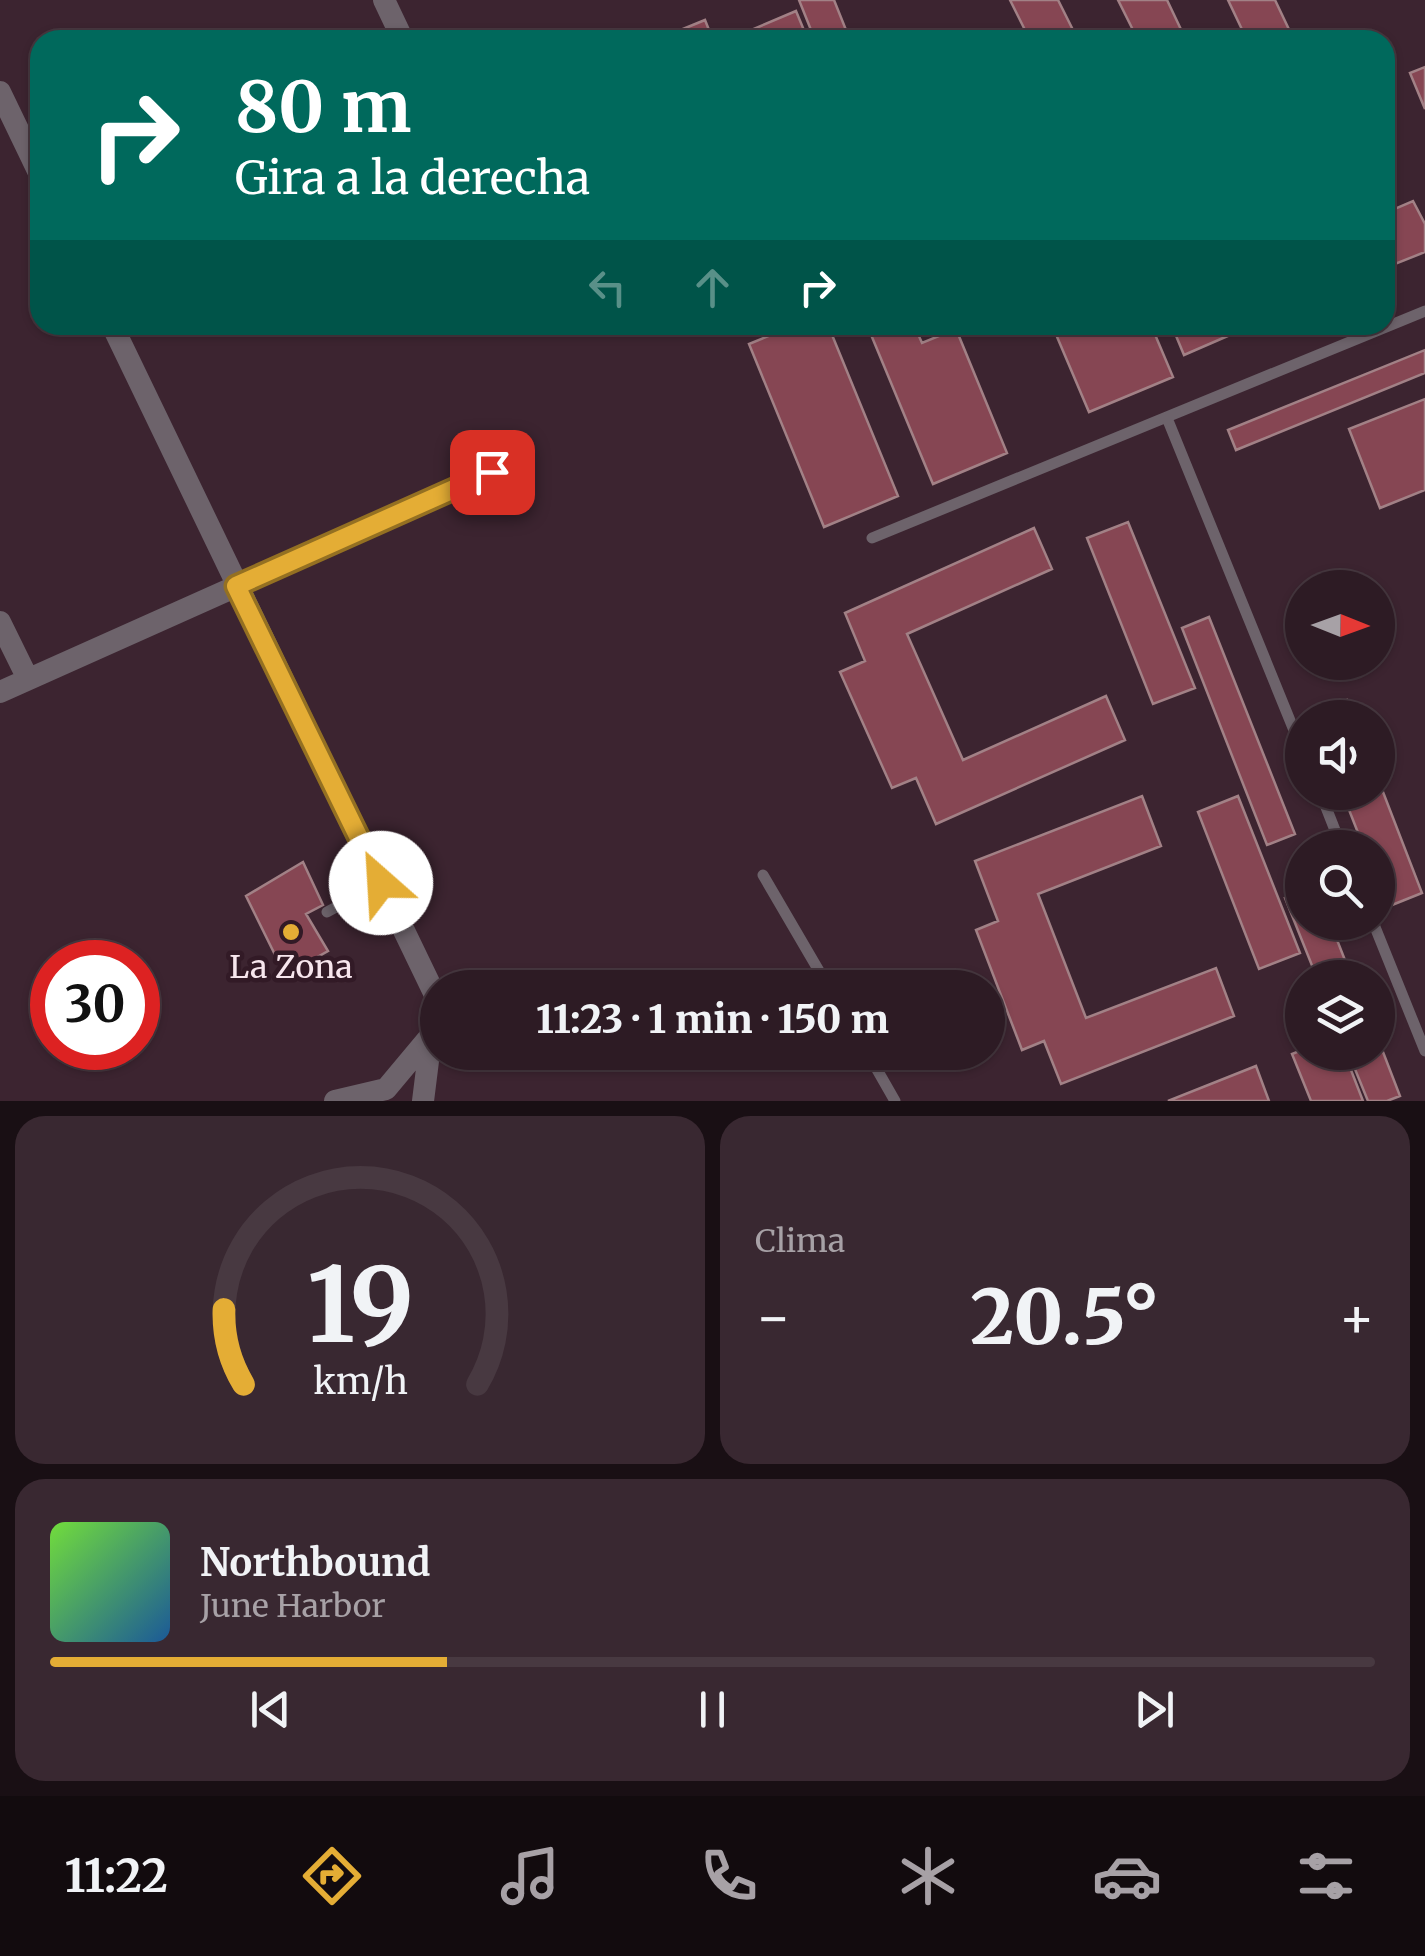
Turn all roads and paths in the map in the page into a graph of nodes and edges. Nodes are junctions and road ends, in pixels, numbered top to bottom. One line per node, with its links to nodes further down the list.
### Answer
1 (384, 0): 2 (street)
2 (398, 30)
3 (0, 92): 4 (street)
4 (6, 120): 5 (street)
5 (30, 159)
6 (1425, 311): 7 (lane)
7 (1395, 323)
8 (117, 335): 13 (street)
9 (1367, 335): 10 (lane)
10 (1167, 418): 12 (lane); 17 (lane)
11 (492, 472): 13 (street)
12 (872, 538)
13 (236, 586): 15 (street); 19 (street)
14 (0, 622): 15 (street)
15 (28, 680): 16 (street)
16 (0, 692)
17 (1285, 708)
18 (763, 874): 23 (lane)
19 (381, 883): 20 (lane); 22 (street)
20 (327, 912)
21 (1380, 940): 25 (lane)
22 (423, 970)
23 (819, 970)
24 (420, 1048): 28 (street)
25 (1425, 1050)
26 (427, 1070): 29 (street)
27 (877, 1070): 30 (lane)
28 (335, 1101)
29 (423, 1101)
30 (895, 1101)

